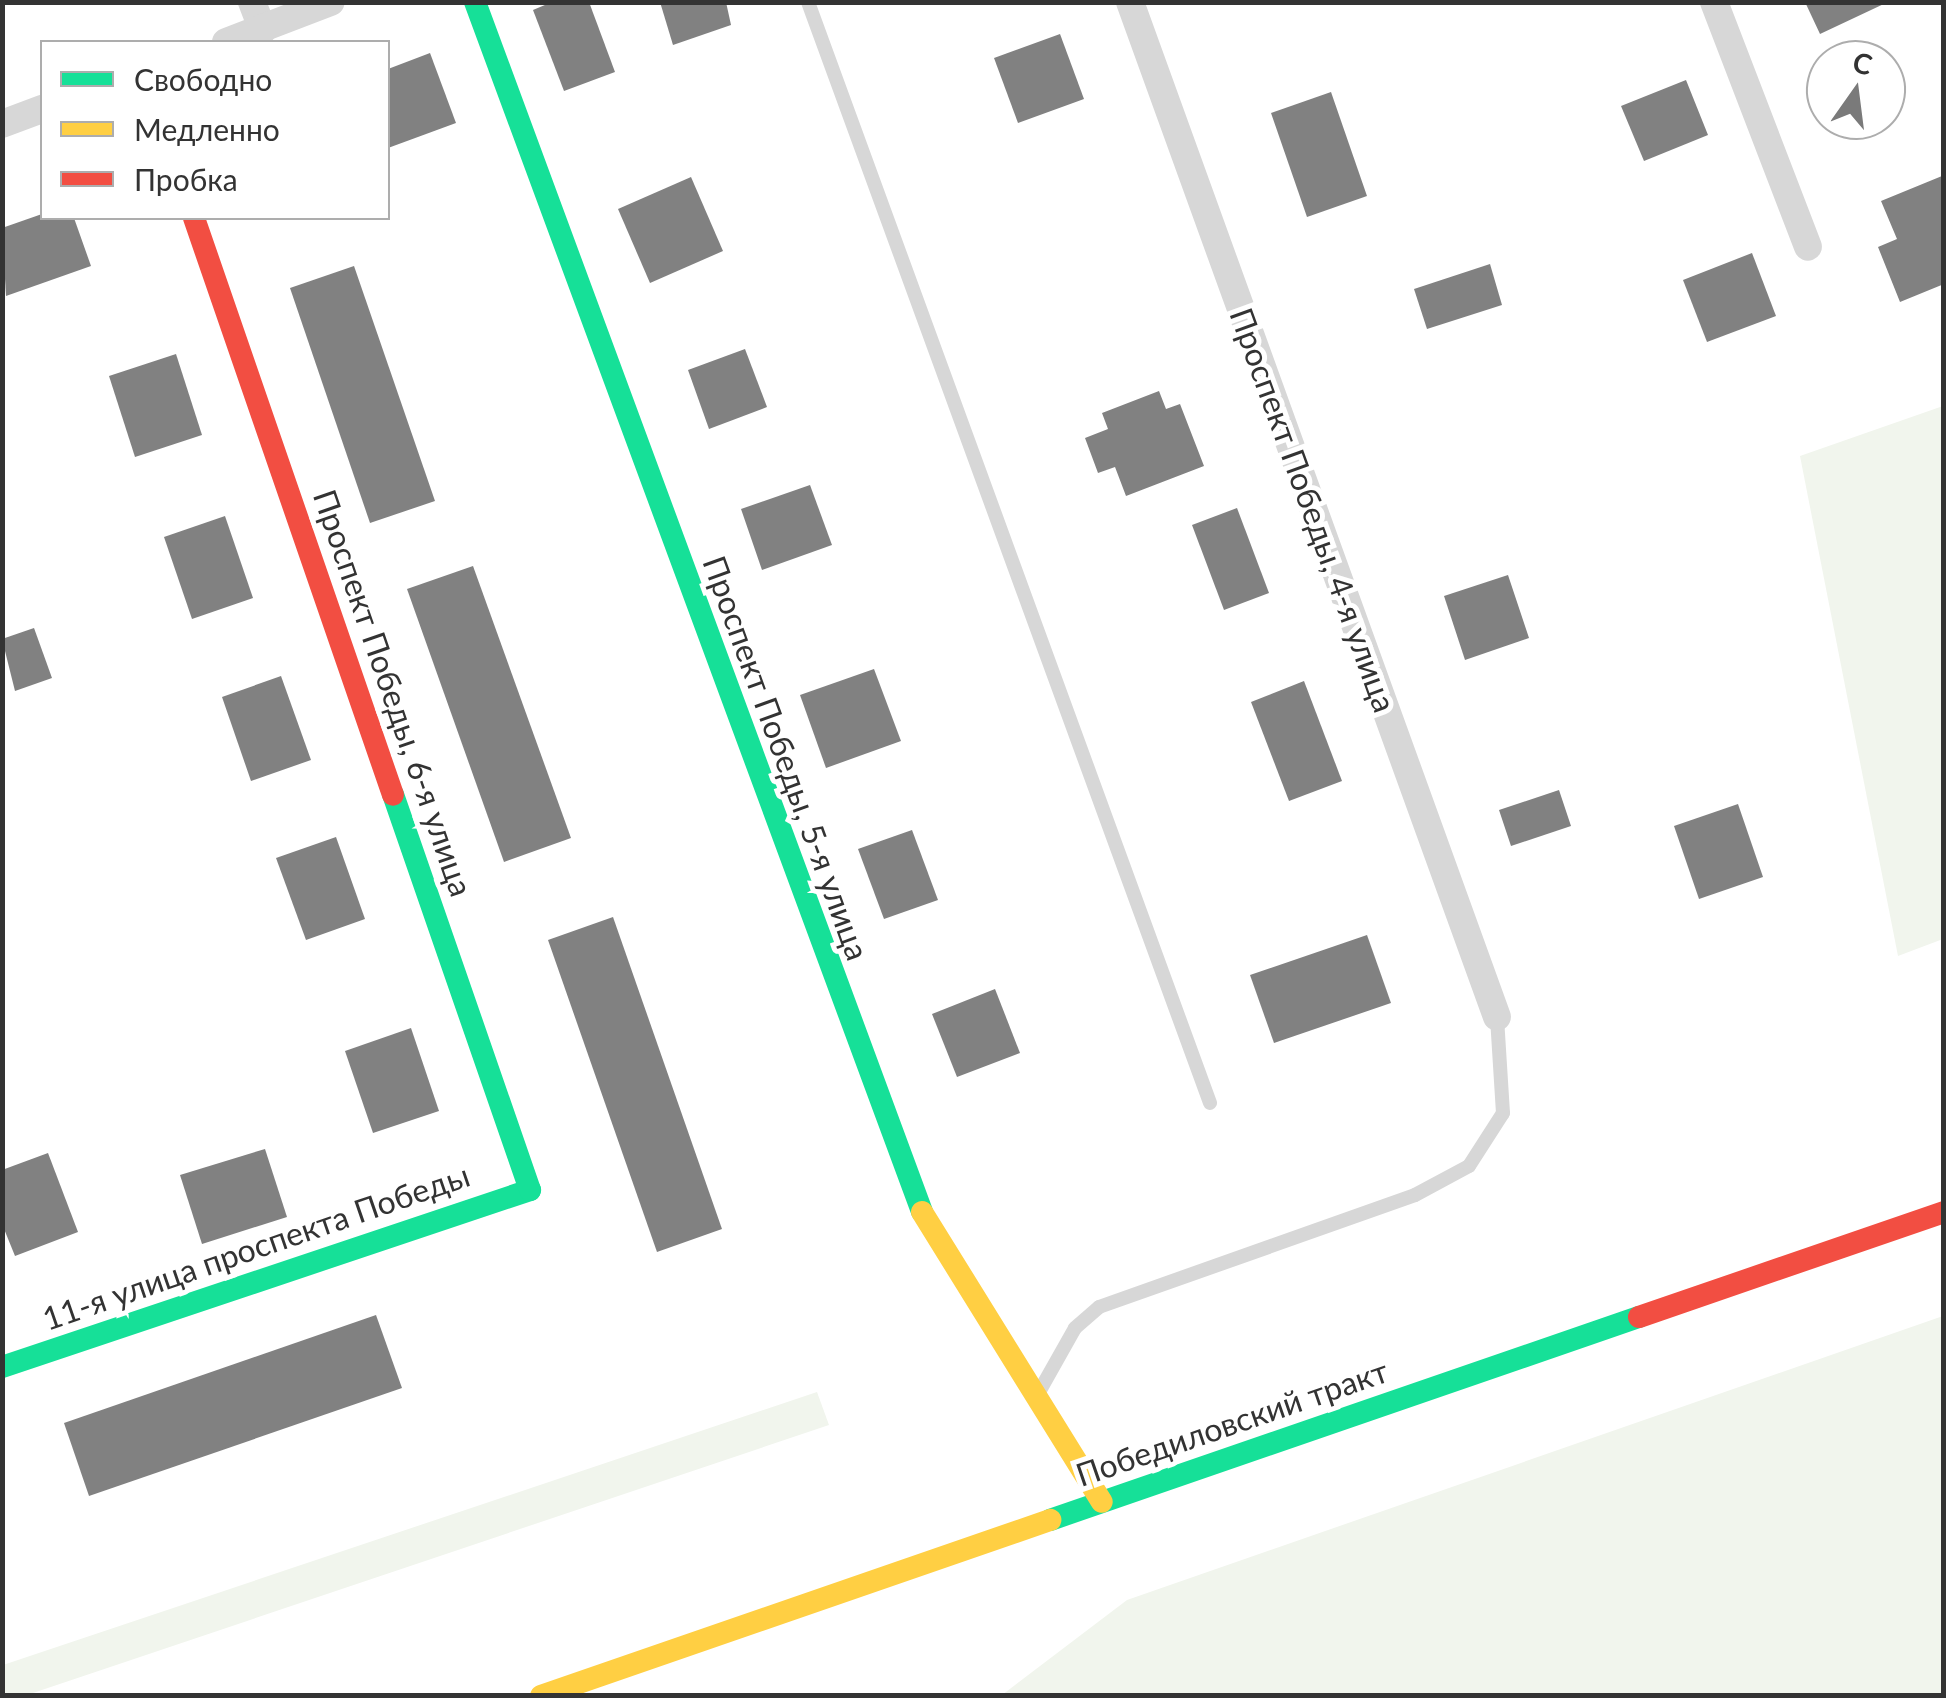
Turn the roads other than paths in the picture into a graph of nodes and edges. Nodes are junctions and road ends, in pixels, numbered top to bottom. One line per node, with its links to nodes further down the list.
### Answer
1 (252, 2): 7 (street)
2 (331, 2): 7 (street)
3 (474, 2): 18 (street, Проспект Победы, 5-я улица)
4 (808, 2): 14 (lane)
5 (1130, 2): 13 (street, Проспект Победы, 4-я улица)
6 (1714, 2): 12 (street)
7 (263, 30): 8 (street)
8 (232, 40)
9 (40, 110): 10 (street)
10 (2, 124)
11 (195, 220): 15 (street, Проспект Победы, 6-я улица)
12 (1808, 246)
13 (1497, 1017): 18 (lane)
14 (1210, 1103)
15 (530, 1190): 17 (street, 11-я улица проспекта Победы)
16 (1944, 1212): 19 (street, Победиловский тракт)
17 (2, 1367)
18 (1039, 1392): 19 (street, Проспект Победы, 5-я улица)
19 (1102, 1502): 20 (street, Победиловский тракт)
20 (541, 1696)

